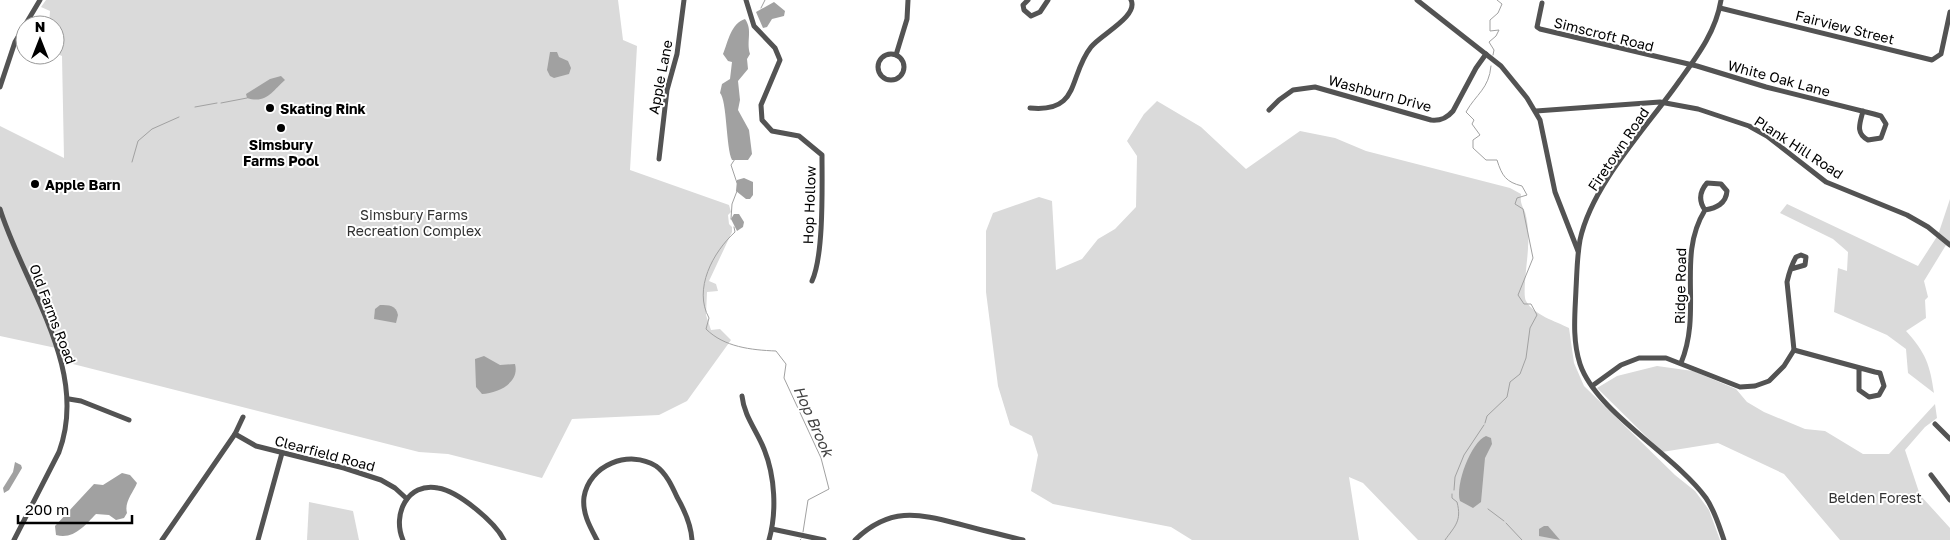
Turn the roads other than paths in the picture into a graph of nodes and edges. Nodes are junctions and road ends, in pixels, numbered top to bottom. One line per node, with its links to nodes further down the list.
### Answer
1 (40, 0): 16 (street)
2 (684, 0): 22 (street, Apple Lane)
3 (746, 0): 28 (street, Hop Hollow)
4 (908, 0): 14 (street)
5 (1028, 0): 6 (street)
6 (1048, 0)
7 (1131, 0): 18 (street)
8 (1417, 0): 13 (street)
9 (1721, 0): 11 (street, Firetown Road)
10 (1542, 3): 15 (street, Simscroft Road)
11 (1720, 8): 12 (street, Fairview Street); 15 (street, Firetown Road)
12 (1950, 13)
13 (1486, 54): 19 (street, Washburn Drive); 21 (street)
14 (896, 55): 14 (street)
15 (1690, 66): 17 (street, Firetown Road); 20 (street, White Oak Lane)
16 (0, 87)
17 (1664, 102): 21 (street, Plank Hill Road); 25 (street, Plank Hill Road); 26 (street, Firetown Road)
18 (1030, 108)
19 (1269, 110)
20 (1863, 111): 20 (street, White Oak Lane)
21 (1536, 112): 26 (street)
22 (659, 159)
23 (0, 209): 34 (street, Old Farms Road)
24 (1705, 210): 24 (street, Ridge Road); 30 (street, Ridge Road)
25 (1950, 245)
26 (1578, 252): 32 (street, Firetown Road)
27 (1791, 269): 29 (street)
28 (812, 281)
29 (1794, 350): 30 (street); 31 (street)
30 (1681, 363): 32 (street)
31 (1858, 368): 31 (street)
32 (1592, 386): 56 (street, Firetown Road)
33 (742, 396): 44 (street)
34 (68, 399): 36 (street); 45 (street, Old Farms Road)
35 (243, 417): 38 (street)
36 (129, 420)
37 (1935, 424): 39 (street)
38 (235, 434): 40 (street, Clearfield Road); 46 (street)
39 (1950, 439)
40 (282, 453): 42 (street, Clearfield Road); 47 (street)
41 (1931, 475): 43 (street)
42 (407, 498): 48 (street); 49 (street)
43 (1950, 500)
44 (772, 529): 52 (street); 53 (street)
45 (14, 540)
46 (162, 540)
47 (258, 540)
48 (402, 540)
49 (504, 540)
50 (597, 540): 51 (street)
51 (692, 540)
52 (769, 540)
53 (824, 540)
54 (855, 540): 55 (street)
55 (1023, 540)
56 (1724, 540)

